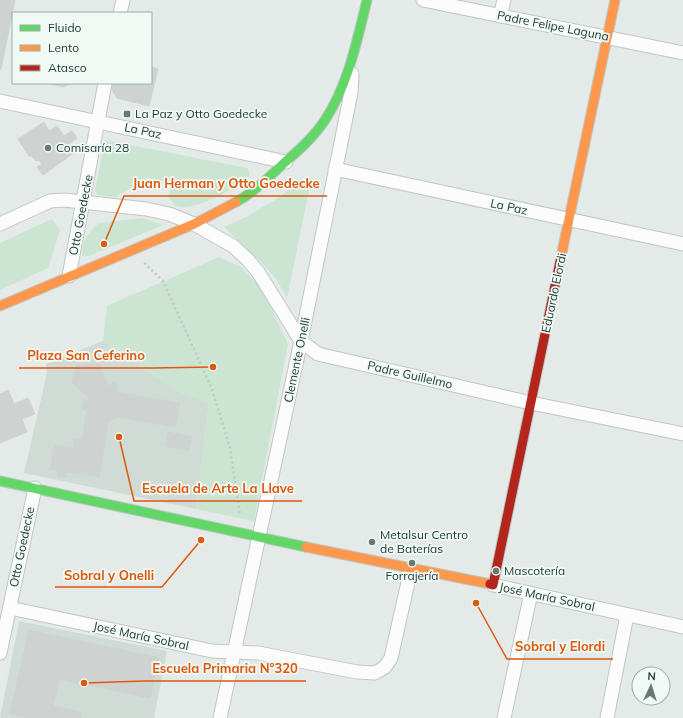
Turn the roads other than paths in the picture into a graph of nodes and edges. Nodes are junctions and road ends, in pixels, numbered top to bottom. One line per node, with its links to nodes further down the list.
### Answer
1 (123, 0): 6 (street)
2 (367, 0): 10 (main road, Clemente Onelli)
3 (423, 0): 7 (street, Padre Felipe Laguna)
4 (504, 0): 7 (street)
5 (615, 0): 8 (main road, Eduardo Elordi)
6 (120, 12)
7 (500, 16): 8 (street, Padre Felipe Laguna)
8 (607, 37): 9 (street, Padre Felipe Laguna); 17 (main road, Eduardo Elordi)
9 (683, 53)
10 (354, 54): 14 (main road); 15 (street, Clemente Onelli)
11 (105, 84): 13 (street, Otto Goedecke)
12 (0, 101): 13 (street, La Paz)
13 (97, 122): 14 (street, La Paz); 16 (street, Otto Goedecke)
14 (286, 162): 19 (main road)
15 (335, 169): 17 (street, La Paz); 23 (street, Clemente Onelli)
16 (84, 202): 18 (street, Padre Guillelmo); 19 (street, Padre Guillelmo); 21 (street, Otto Goedecke)
17 (569, 220): 20 (street, La Paz); 24 (main road, Eduardo Elordi)
18 (0, 224)
19 (194, 224): 21 (main road); 23 (street, Padre Guillelmo)
20 (683, 244)
21 (69, 276): 22 (main road)
22 (0, 306)
23 (301, 341): 24 (street, Padre Guillelmo); 28 (street, Clemente Onelli)
24 (531, 403): 25 (street, Padre Guillelmo); 30 (main road, Eduardo Elordi)
25 (683, 434)
26 (0, 481): 27 (main road, José María Sobral)
27 (34, 488): 28 (main road, José María Sobral); 32 (street, Otto Goedecke)
28 (259, 537): 29 (main road, José María Sobral); 35 (street, Clemente Onelli)
29 (411, 569): 30 (main road, José María Sobral); 35 (street, José María Sobral)
30 (493, 585): 31 (street, José María Sobral)
31 (531, 593): 33 (street, José María Sobral); 38 (street)
32 (10, 608): 35 (street, José María Sobral); 36 (street, Otto Goedecke)
33 (627, 614): 34 (street, José María Sobral); 39 (street)
34 (683, 627)
35 (233, 652): 37 (street, Clemente Onelli)
36 (0, 653)
37 (220, 718)
38 (504, 718)
39 (607, 718)

